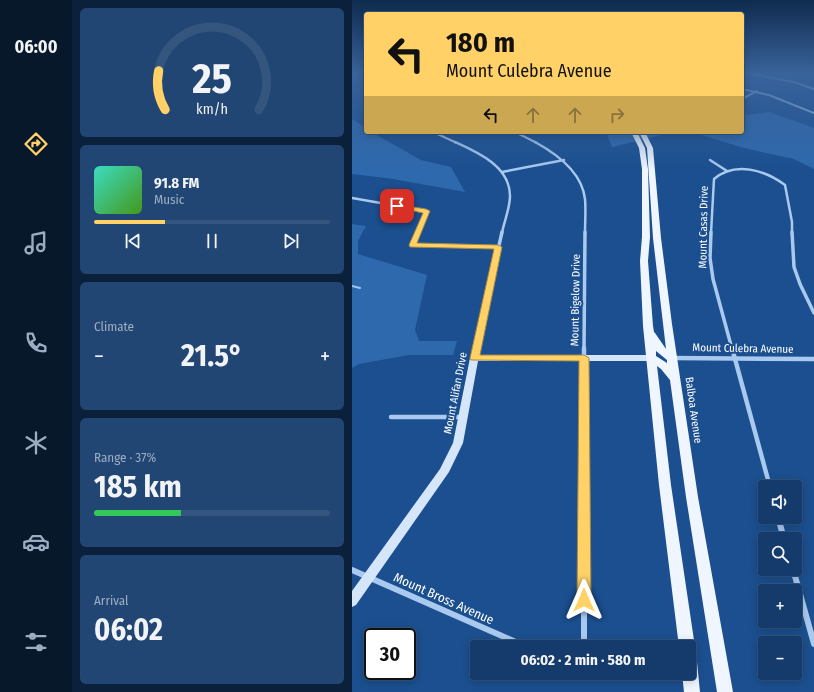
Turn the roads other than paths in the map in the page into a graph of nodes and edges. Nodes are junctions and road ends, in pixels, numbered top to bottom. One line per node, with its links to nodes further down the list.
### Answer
1 (794, 105): 2 (street)
2 (814, 113)
3 (436, 134): 10 (street, Mount Alifan Drive)
4 (519, 134): 7 (street, Mount Bigelow Drive)
5 (635, 134): 14 (main road)
6 (643, 134): 18 (main road, Balboa Avenue)
7 (564, 160): 10 (street); 16 (street, Mount Bigelow Drive)
8 (710, 160): 9 (street)
9 (727, 170): 13 (street); 19 (street, Mount Casas Drive)
10 (502, 172): 12 (street, Mount Alifan Drive)
11 (352, 198): 12 (street)
12 (498, 247): 15 (street, Mount Alifan Drive)
13 (814, 313)
14 (648, 326): 17 (main road); 18 (main road)
15 (474, 358): 16 (street); 23 (street, Mount Alifan Drive)
16 (584, 358): 17 (street); 30 (street, Mount Bigelow Drive)
17 (652, 358): 21 (main road); 31 (main road)
18 (672, 358): 19 (street, Mount Culebra Avenue); 21 (main road, Balboa Avenue)
19 (734, 359): 20 (street, Mount Culebra Avenue); 24 (street, Mount Casas Drive)
20 (814, 359)
21 (675, 379): 35 (main road, Balboa Avenue)
22 (392, 417): 23 (street)
23 (462, 417): 27 (street, Mount Alifan Drive)
24 (768, 480)
25 (352, 570): 27 (street, Mount Bross Avenue)
26 (795, 576): 32 (street)
27 (369, 578): 28 (street, Mount Alifan Drive); 29 (street, Mount Bross Avenue)
28 (352, 601)
29 (511, 640)
30 (584, 640)
31 (686, 640)
32 (814, 644)
33 (691, 680): 34 (main road)
34 (692, 692)
35 (724, 692)

